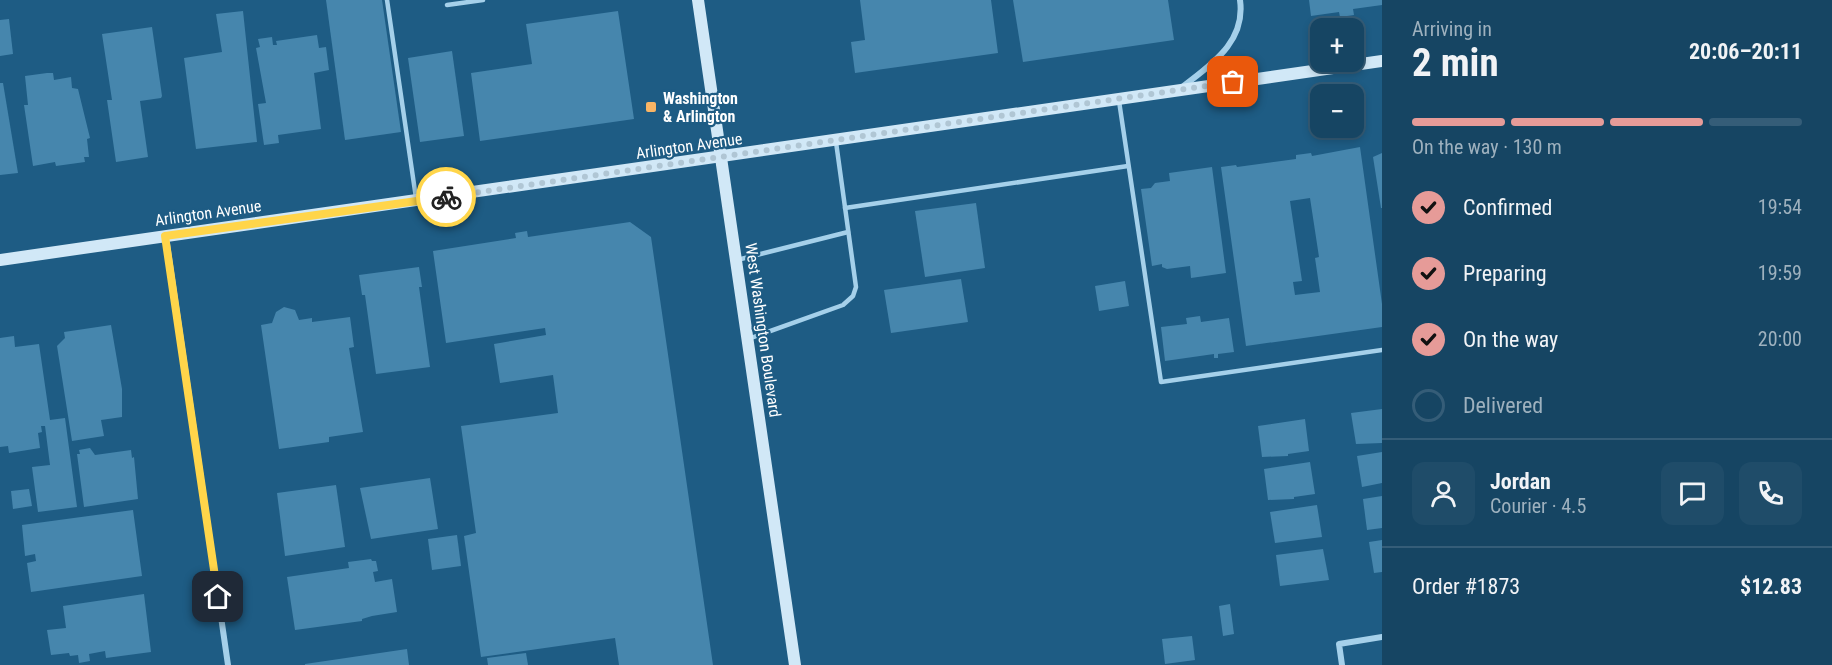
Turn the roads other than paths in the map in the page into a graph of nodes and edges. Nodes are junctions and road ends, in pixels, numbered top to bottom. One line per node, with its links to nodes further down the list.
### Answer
1 (387, 0): 12 (lane)
2 (483, 0): 5 (lane)
3 (698, 0): 10 (main road, West Washington Boulevard)
4 (1241, 3): 7 (street)
5 (447, 5)
6 (1382, 61): 7 (main road, Arlington Avenue)
7 (1178, 90): 8 (main road, Arlington Avenue)
8 (1118, 99): 9 (main road, Arlington Avenue); 11 (lane)
9 (836, 141): 10 (main road, Arlington Avenue); 13 (lane)
10 (722, 158): 12 (main road, Arlington Avenue); 17 (main road, West Washington Boulevard)
11 (1128, 166): 13 (lane); 19 (lane)
12 (417, 201): 15 (main road, Arlington Avenue)
13 (845, 208): 14 (lane)
14 (848, 232): 17 (lane); 18 (lane)
15 (165, 236): 16 (main road, Arlington Avenue); 21 (street)
16 (0, 260)
17 (737, 260): 18 (main road, West Washington Boulevard)
18 (748, 339): 22 (main road, West Washington Boulevard)
19 (1382, 350)
20 (1382, 638): 23 (street)
21 (228, 665)
22 (795, 665)
23 (1342, 665)

